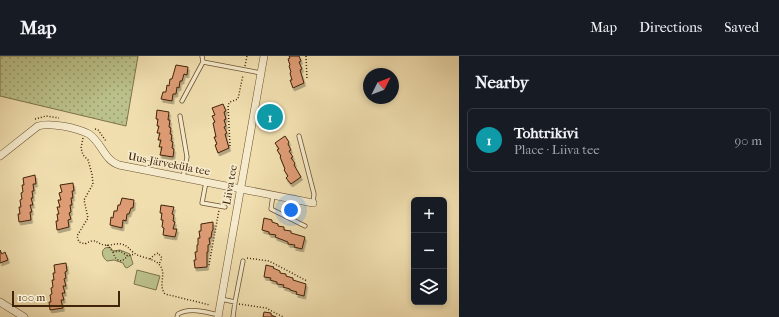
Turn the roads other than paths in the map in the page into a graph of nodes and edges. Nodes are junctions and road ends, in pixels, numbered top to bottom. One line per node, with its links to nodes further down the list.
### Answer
1 (202, 56): 3 (lane)
2 (264, 56): 4 (street, Liiva tee)
3 (203, 62): 4 (lane); 5 (lane)
4 (261, 73): 11 (street, Liiva tee)
5 (182, 101)
6 (180, 116): 9 (lane)
7 (299, 136): 13 (lane)
8 (0, 156): 9 (street, Uus-Järveküla tee)
9 (183, 178): 10 (street, Uus-Järveküla tee)
10 (206, 182): 11 (street, Uus-Järveküla tee); 14 (lane)
11 (241, 189): 12 (street, Uus-Järveküla tee); 17 (street, Liiva tee)
12 (273, 195): 13 (street, Uus-Järveküla tee); 15 (lane)
13 (313, 203)
14 (225, 207)
15 (305, 226)
16 (243, 261): 19 (lane)
17 (222, 299): 19 (lane); 20 (street, Liiva tee)
18 (0, 302): 21 (street)
19 (235, 303): 23 (lane)
20 (219, 316): 22 (lane)
21 (24, 317)
22 (177, 317)
23 (233, 317)

